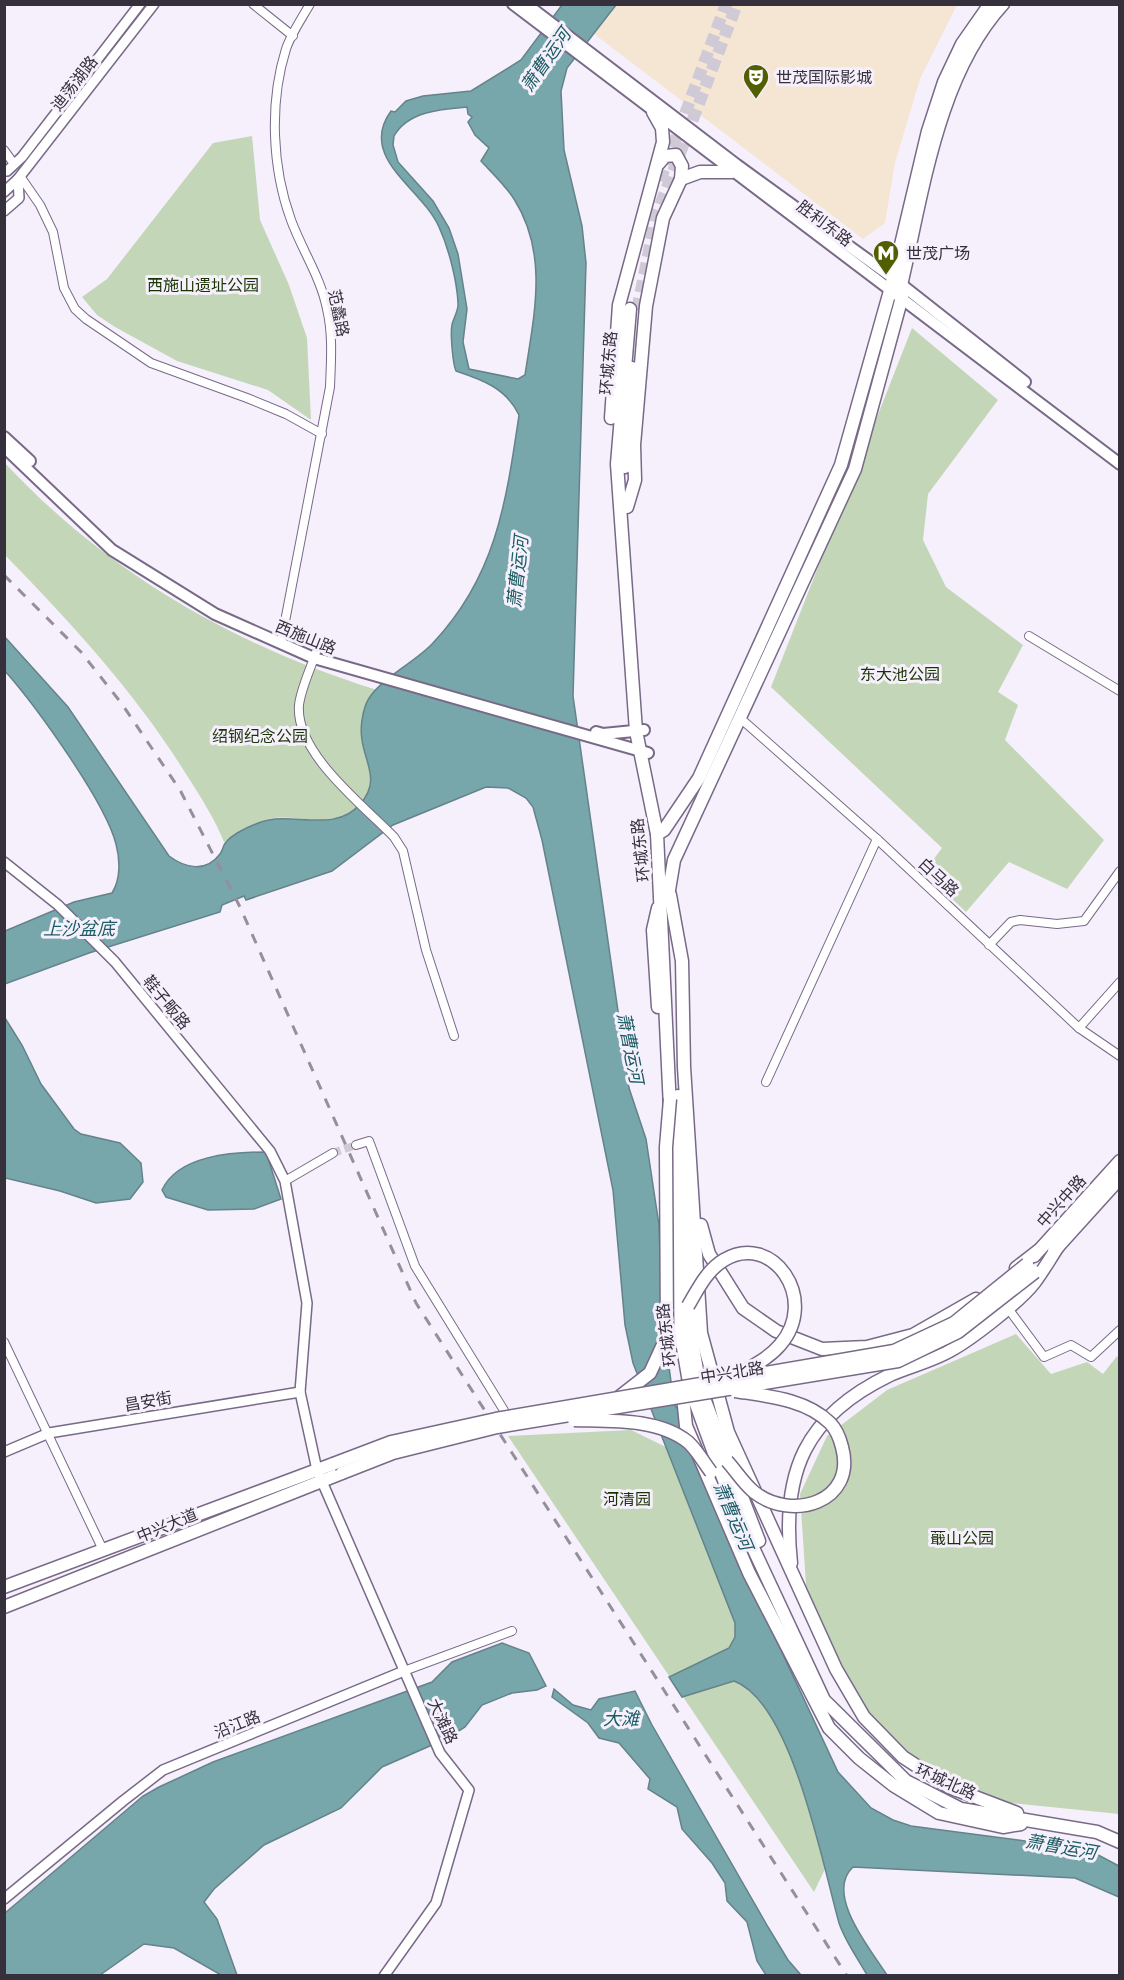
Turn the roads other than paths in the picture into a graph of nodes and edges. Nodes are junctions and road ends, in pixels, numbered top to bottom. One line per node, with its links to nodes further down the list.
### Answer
1 (140, 4): 15 (street, 迪荡湖路)
2 (154, 4): 17 (street, 迪荡湖路)
3 (253, 4): 10 (street)
4 (310, 4): 10 (street, 范蠡路)
5 (513, 4): 9 (main road, 胜利东路)
6 (526, 4): 9 (main road, 胜利东路)
7 (990, 4): 21 (main road)
8 (1003, 4): 21 (main road)
9 (536, 17): 11 (main road, 胜利东路)
10 (293, 36): 23 (street, 范蠡路)
11 (602, 68): 12 (main road, 胜利东路); 21 (main road, 胜利东路)
12 (653, 112): 14 (main road); 16 (main road, 胜利东路)
13 (4, 150): 15 (street)
14 (659, 163): 18 (main road); 28 (main road)
15 (8, 169)
16 (732, 172): 18 (main road); 21 (main road, 胜利东路)
17 (19, 178): 19 (street, 迪荡湖路); 20 (street, 迪荡湖路); 23 (street)
18 (681, 179): 28 (main road)
19 (4, 192)
20 (4, 212)
21 (897, 288): 26 (main road, 胜利东路); 27 (main road, 胜利东路); 33 (main road); 37 (main road)
22 (633, 310): 28 (main road, 环城东路)
23 (322, 434): 30 (street, 范蠡路)
24 (4, 437): 30 (main road, 西施山路)
25 (4, 447): 31 (main road, 西施山路)
26 (1119, 456)
27 (1119, 464)
28 (623, 507): 34 (main road, 环城东路)
29 (1029, 636): 32 (street)
30 (282, 637): 31 (main road, 西施山路)
31 (319, 656): 35 (main road, 西施山路); 46 (street)
32 (1119, 692)
33 (740, 718): 38 (street, 白马路); 41 (main road)
34 (640, 730): 35 (main road, 西施山路); 36 (main road, 环城东路)
35 (603, 737): 36 (main road, 西施山路)
36 (644, 752): 37 (main road, 环城东路)
37 (661, 832): 41 (main road, 环城东路)
38 (877, 839): 42 (street, 白马路); 48 (street)
39 (4, 862): 54 (street, 鞋子畈路)
40 (1119, 872): 42 (street)
41 (667, 893): 43 (main road, 环城东路); 55 (main road); 82 (main road)
42 (989, 945): 45 (street, 白马路)
43 (667, 951): 49 (main road, 环城东路); 59 (main road, 环城东路)
44 (1119, 982): 45 (street)
45 (1079, 1028): 47 (street, 白马路)
46 (454, 1036)
47 (1119, 1056)
48 (766, 1083)
49 (670, 1099): 64 (main road, 环城东路, bridge); 66 (main road, bridge)
50 (356, 1145): 67 (street)
51 (333, 1153): 54 (street)
52 (1119, 1161): 57 (main road, 中兴中路)
53 (1119, 1178): 56 (main road, 中兴中路)
54 (285, 1181): 65 (street, 鞋子畈路)
55 (694, 1205): 57 (main road); 76 (main road)
56 (1059, 1245): 58 (main road, 中兴中路); 60 (main road)
57 (1038, 1251): 58 (main road, 中兴中路)
58 (1031, 1268): 63 (main road, 中兴北路, bridge)
59 (688, 1306): 63 (main road, bridge); 64 (main road, 环城东路)
60 (1007, 1307): 61 (street); 76 (main road)
61 (1119, 1330)
62 (4, 1342): 69 (street)
63 (728, 1384): 66 (main road, 中兴北路, bridge); 68 (main road, 中兴北路, bridge); 71 (main road, bridge)
64 (695, 1388): 71 (main road, 环城北路); 74 (main road, 环城北路)
65 (300, 1392): 69 (street, 昌安街); 73 (street, 鞋子畈路)
66 (618, 1398): 67 (main road, 中兴北路, bridge)
67 (508, 1417): 72 (main road, 中兴北路, bridge)
68 (546, 1419): 72 (main road, 中兴北路, bridge); 81 (main road, bridge)
69 (49, 1433): 70 (street, 昌安街); 75 (street)
70 (4, 1452)
71 (727, 1461): 74 (main road, 环城北路)
72 (337, 1468): 73 (main road, 中兴大道)
73 (319, 1476): 75 (main road, 中兴大道); 78 (main road, 中兴大道); 80 (street, 大滩路)
74 (738, 1503): 81 (main road, 环城北路)
75 (103, 1550): 77 (main road, 中兴大道)
76 (793, 1576): 82 (main road)
77 (4, 1587)
78 (4, 1607)
79 (512, 1631): 80 (street, 沿江路)
80 (404, 1671): 85 (street, 沿江路); 86 (street, 大滩路)
81 (824, 1700): 82 (main road, 环城北路)
82 (1029, 1820): 83 (main road, 环城北路); 84 (main road, 环城北路)
83 (1119, 1837)
84 (1119, 1842)
85 (4, 1899)
86 (384, 1976)

